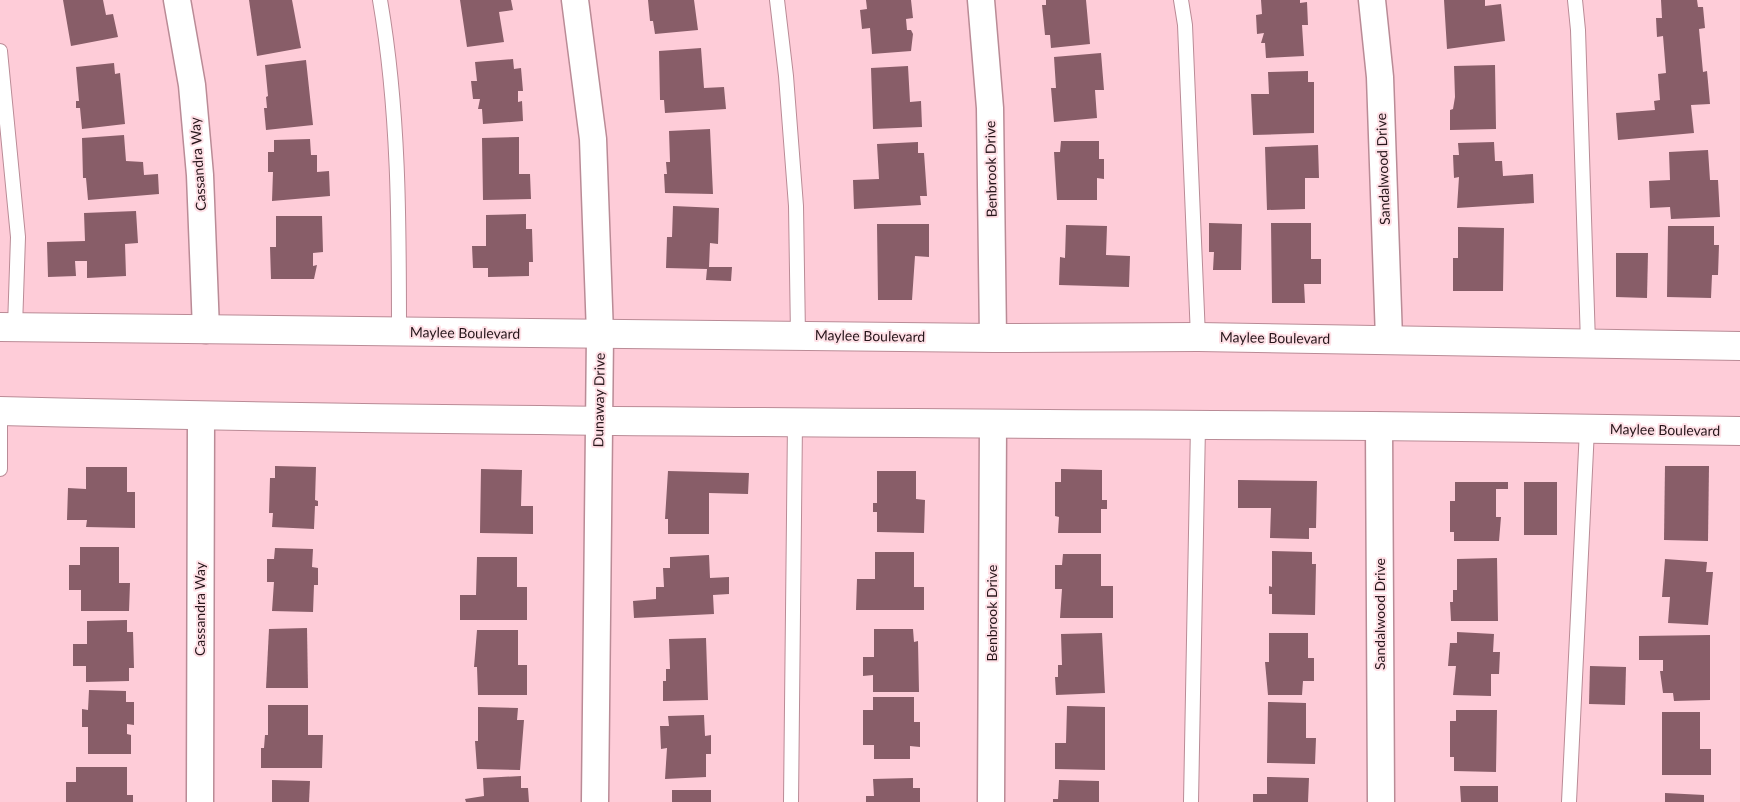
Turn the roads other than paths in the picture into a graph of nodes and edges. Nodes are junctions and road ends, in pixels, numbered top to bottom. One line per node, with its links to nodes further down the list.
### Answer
1 (177, 0): 11 (street, Cassandra Way)
2 (380, 0): 12 (lane)
3 (575, 0): 13 (street, Dunaway Drive)
4 (777, 0): 14 (lane)
5 (981, 0): 16 (street, Benbrook Drive)
6 (1181, 0): 15 (lane)
7 (1372, 0): 17 (street, Sandalwood Drive)
8 (1574, 0): 18 (lane)
9 (0, 51): 10 (lane)
10 (8, 327): 11 (main road, Maylee Boulevard)
11 (206, 330): 12 (main road, Maylee Boulevard)
12 (400, 332): 13 (main road, Maylee Boulevard)
13 (600, 334): 14 (main road, Maylee Boulevard); 22 (street, Dunaway Drive)
14 (798, 336): 16 (main road, Maylee Boulevard)
15 (1198, 337): 16 (main road, Maylee Boulevard); 17 (main road, Maylee Boulevard)
16 (994, 338)
17 (1389, 339): 18 (main road, Maylee Boulevard)
18 (1588, 343): 19 (main road, Maylee Boulevard)
19 (1740, 346)
20 (0, 411): 21 (main road, Maylee Boulevard); 29 (lane)
21 (201, 416): 22 (main road, Maylee Boulevard); 30 (street, Cassandra Way)
22 (599, 420): 23 (main road, Maylee Boulevard); 31 (street, Dunaway Drive)
23 (794, 422): 24 (main road, Maylee Boulevard); 32 (lane)
24 (993, 424): 25 (main road, Maylee Boulevard); 33 (street, Benbrook Drive)
25 (1198, 425): 26 (main road, Maylee Boulevard); 34 (lane)
26 (1379, 426): 27 (main road, Maylee Boulevard); 35 (street, Sandalwood Drive)
27 (1587, 429): 28 (main road, Maylee Boulevard); 36 (lane)
28 (1740, 431)
29 (0, 469)
30 (200, 802)
31 (594, 802)
32 (791, 802)
33 (991, 802)
34 (1191, 802)
35 (1382, 802)
36 (1569, 802)

